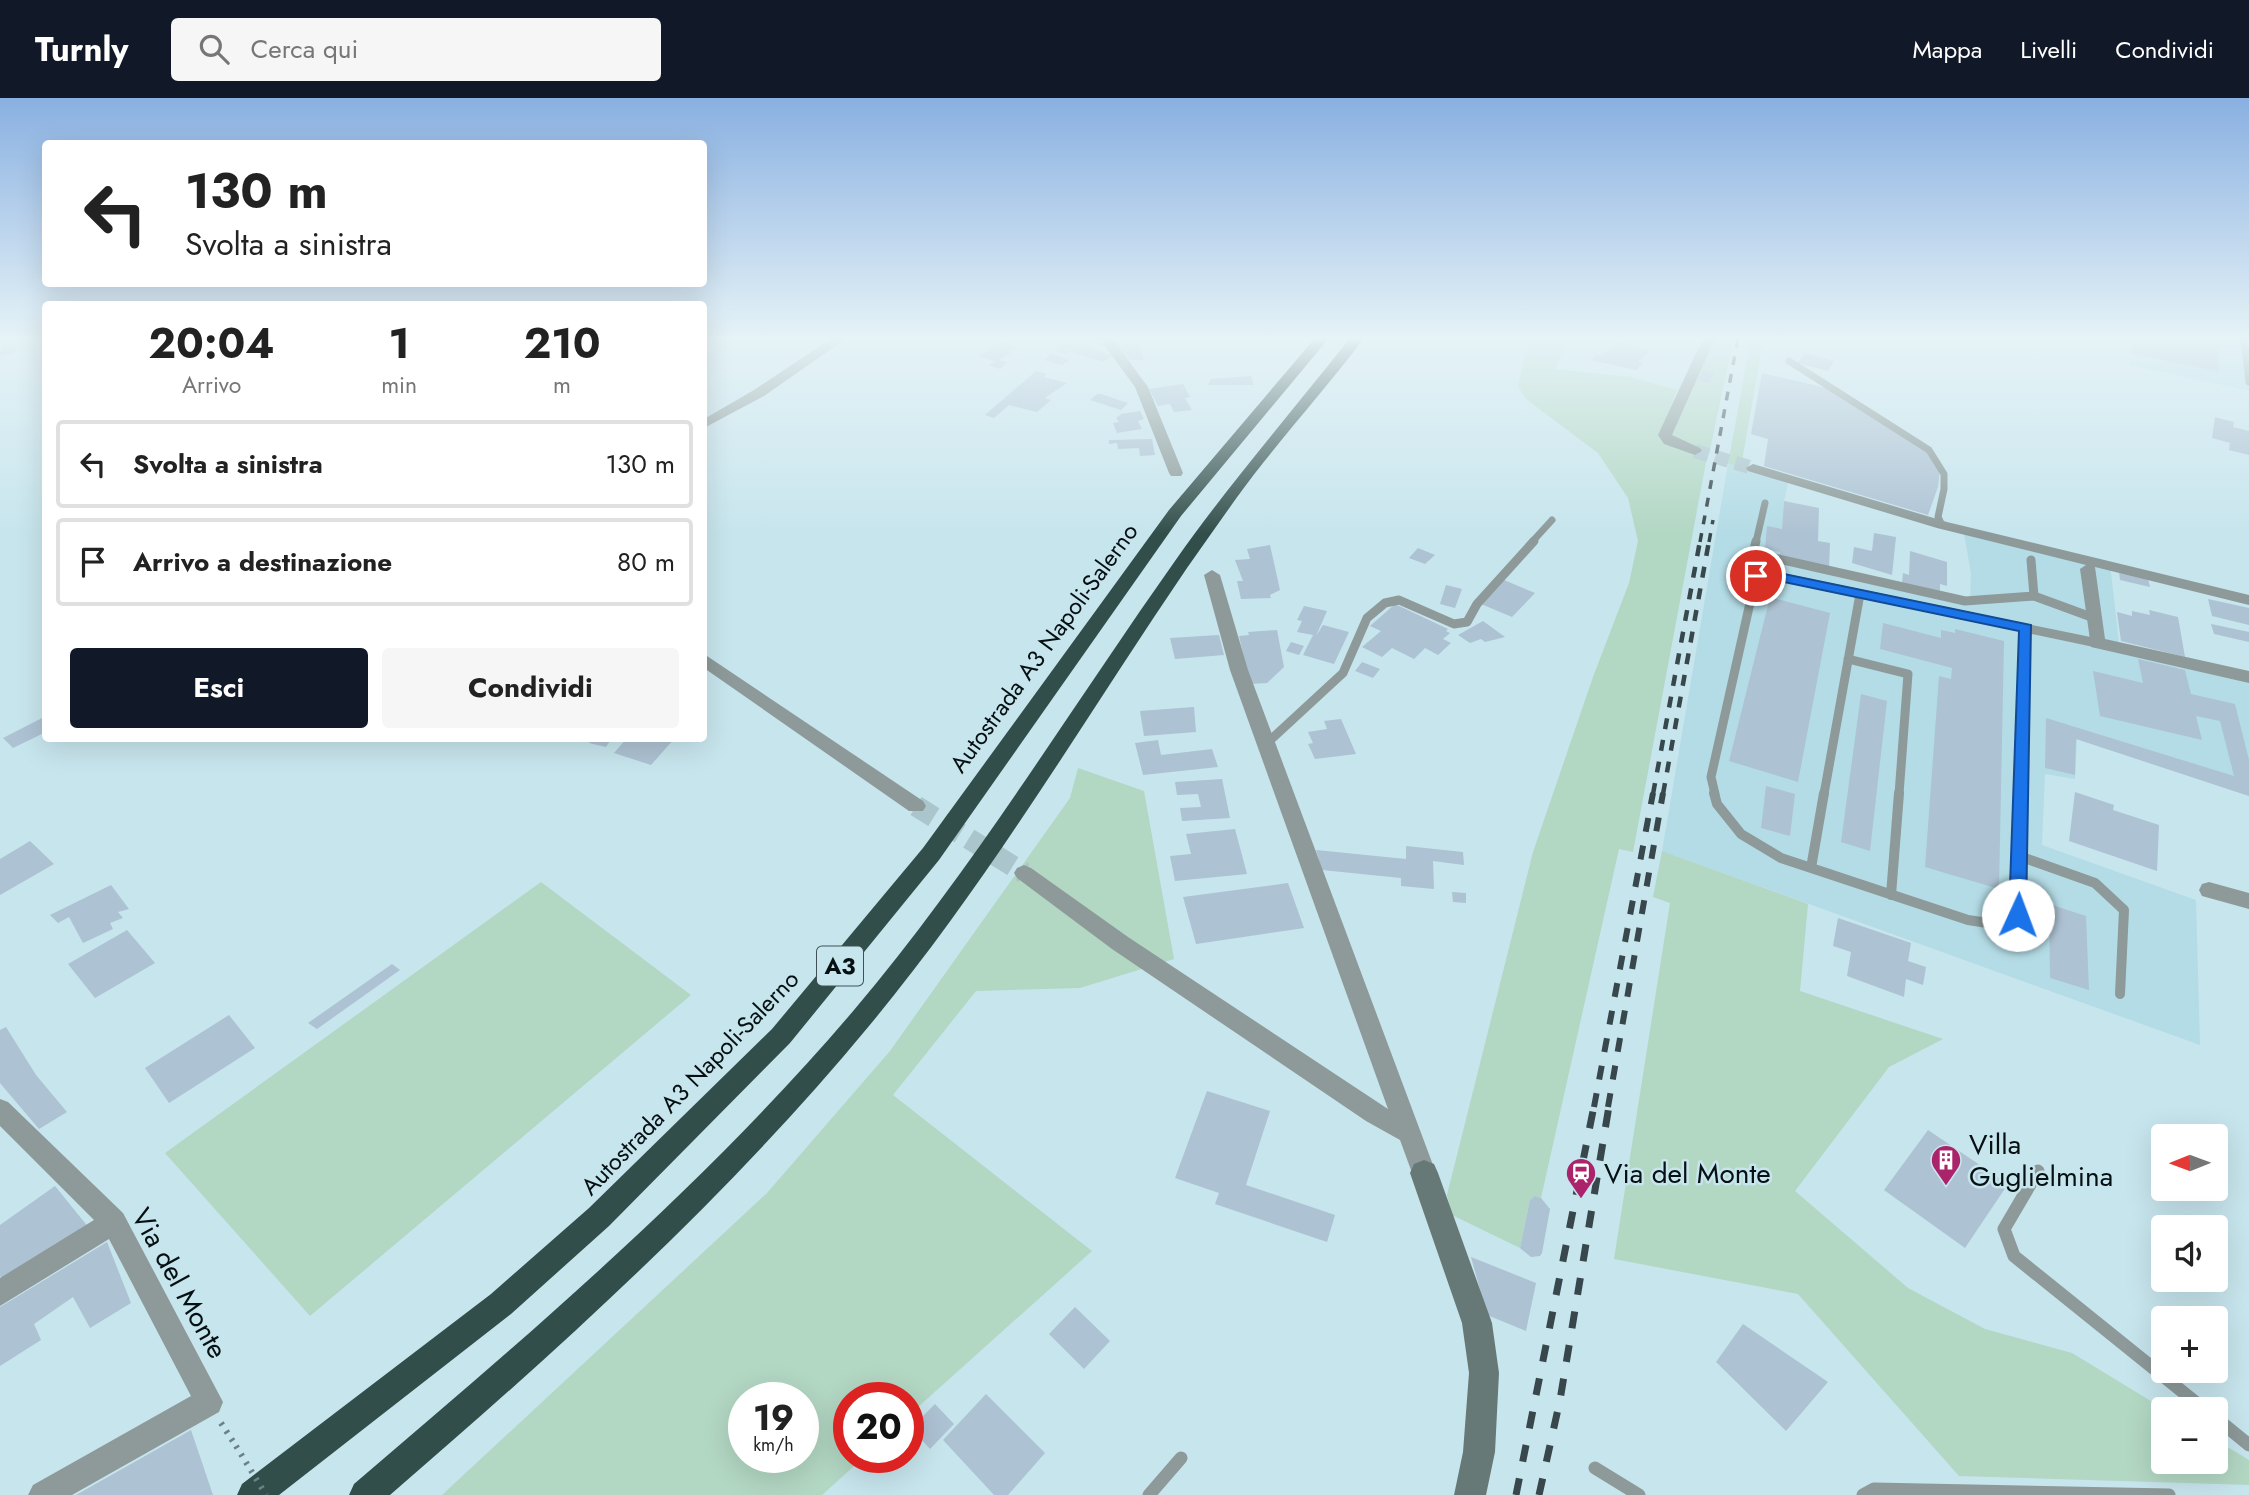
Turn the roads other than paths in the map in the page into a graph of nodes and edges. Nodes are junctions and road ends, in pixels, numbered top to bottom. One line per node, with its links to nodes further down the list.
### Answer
1 (741, 403): 7 (street)
2 (1148, 403): 10 (street)
3 (1267, 403): 47 (highway, Autostrada A3 Napoli-Salerno / A3)
4 (1304, 403): 48 (highway, A3)
5 (1679, 403): 8 (street)
6 (1855, 403): 13 (lane)
7 (707, 422)
8 (1695, 451)
9 (1753, 468): 13 (street)
10 (1176, 473)
11 (1765, 503): 18 (lane)
12 (1552, 520): 26 (lane)
13 (1942, 525): 19 (street)
14 (2031, 560): 18 (lane)
15 (2088, 569): 20 (street)
16 (1212, 575): 26 (street)
17 (1860, 593): 21 (lane); 23 (lane); 29 (lane)
18 (2034, 596): 20 (lane)
19 (2249, 600)
20 (2094, 618): 22 (street)
21 (2026, 628): 22 (lane); 28 (lane)
22 (2097, 643): 25 (street)
23 (1848, 659): 29 (lane); 32 (lane)
24 (707, 662): 27 (street)
25 (2249, 677)
26 (1266, 744): 36 (street)
27 (916, 806)
28 (2019, 856): 32 (lane); 34 (lane)
29 (1811, 868): 32 (lane)
30 (1024, 873): 36 (street)
31 (2209, 890): 33 (street)
32 (1891, 895)
33 (2249, 901)
34 (2120, 994)
35 (0, 1110): 39 (street, Via del Monte)
36 (1409, 1133): 38 (street)
37 (2038, 1171): 41 (lane)
38 (1424, 1173): 50 (street)
39 (114, 1222): 40 (street); 46 (street, Via del Monte)
40 (0, 1293)
41 (2189, 1397)
42 (2228, 1428): 43 (lane)
43 (2249, 1446)
44 (1181, 1458): 49 (lane)
45 (1595, 1468): 51 (lane)
46 (43, 1495)
47 (253, 1495)
48 (365, 1495)
49 (1149, 1495)
50 (1470, 1495)
51 (1639, 1495)
52 (1863, 1495): 53 (lane)
53 (2169, 1495)

